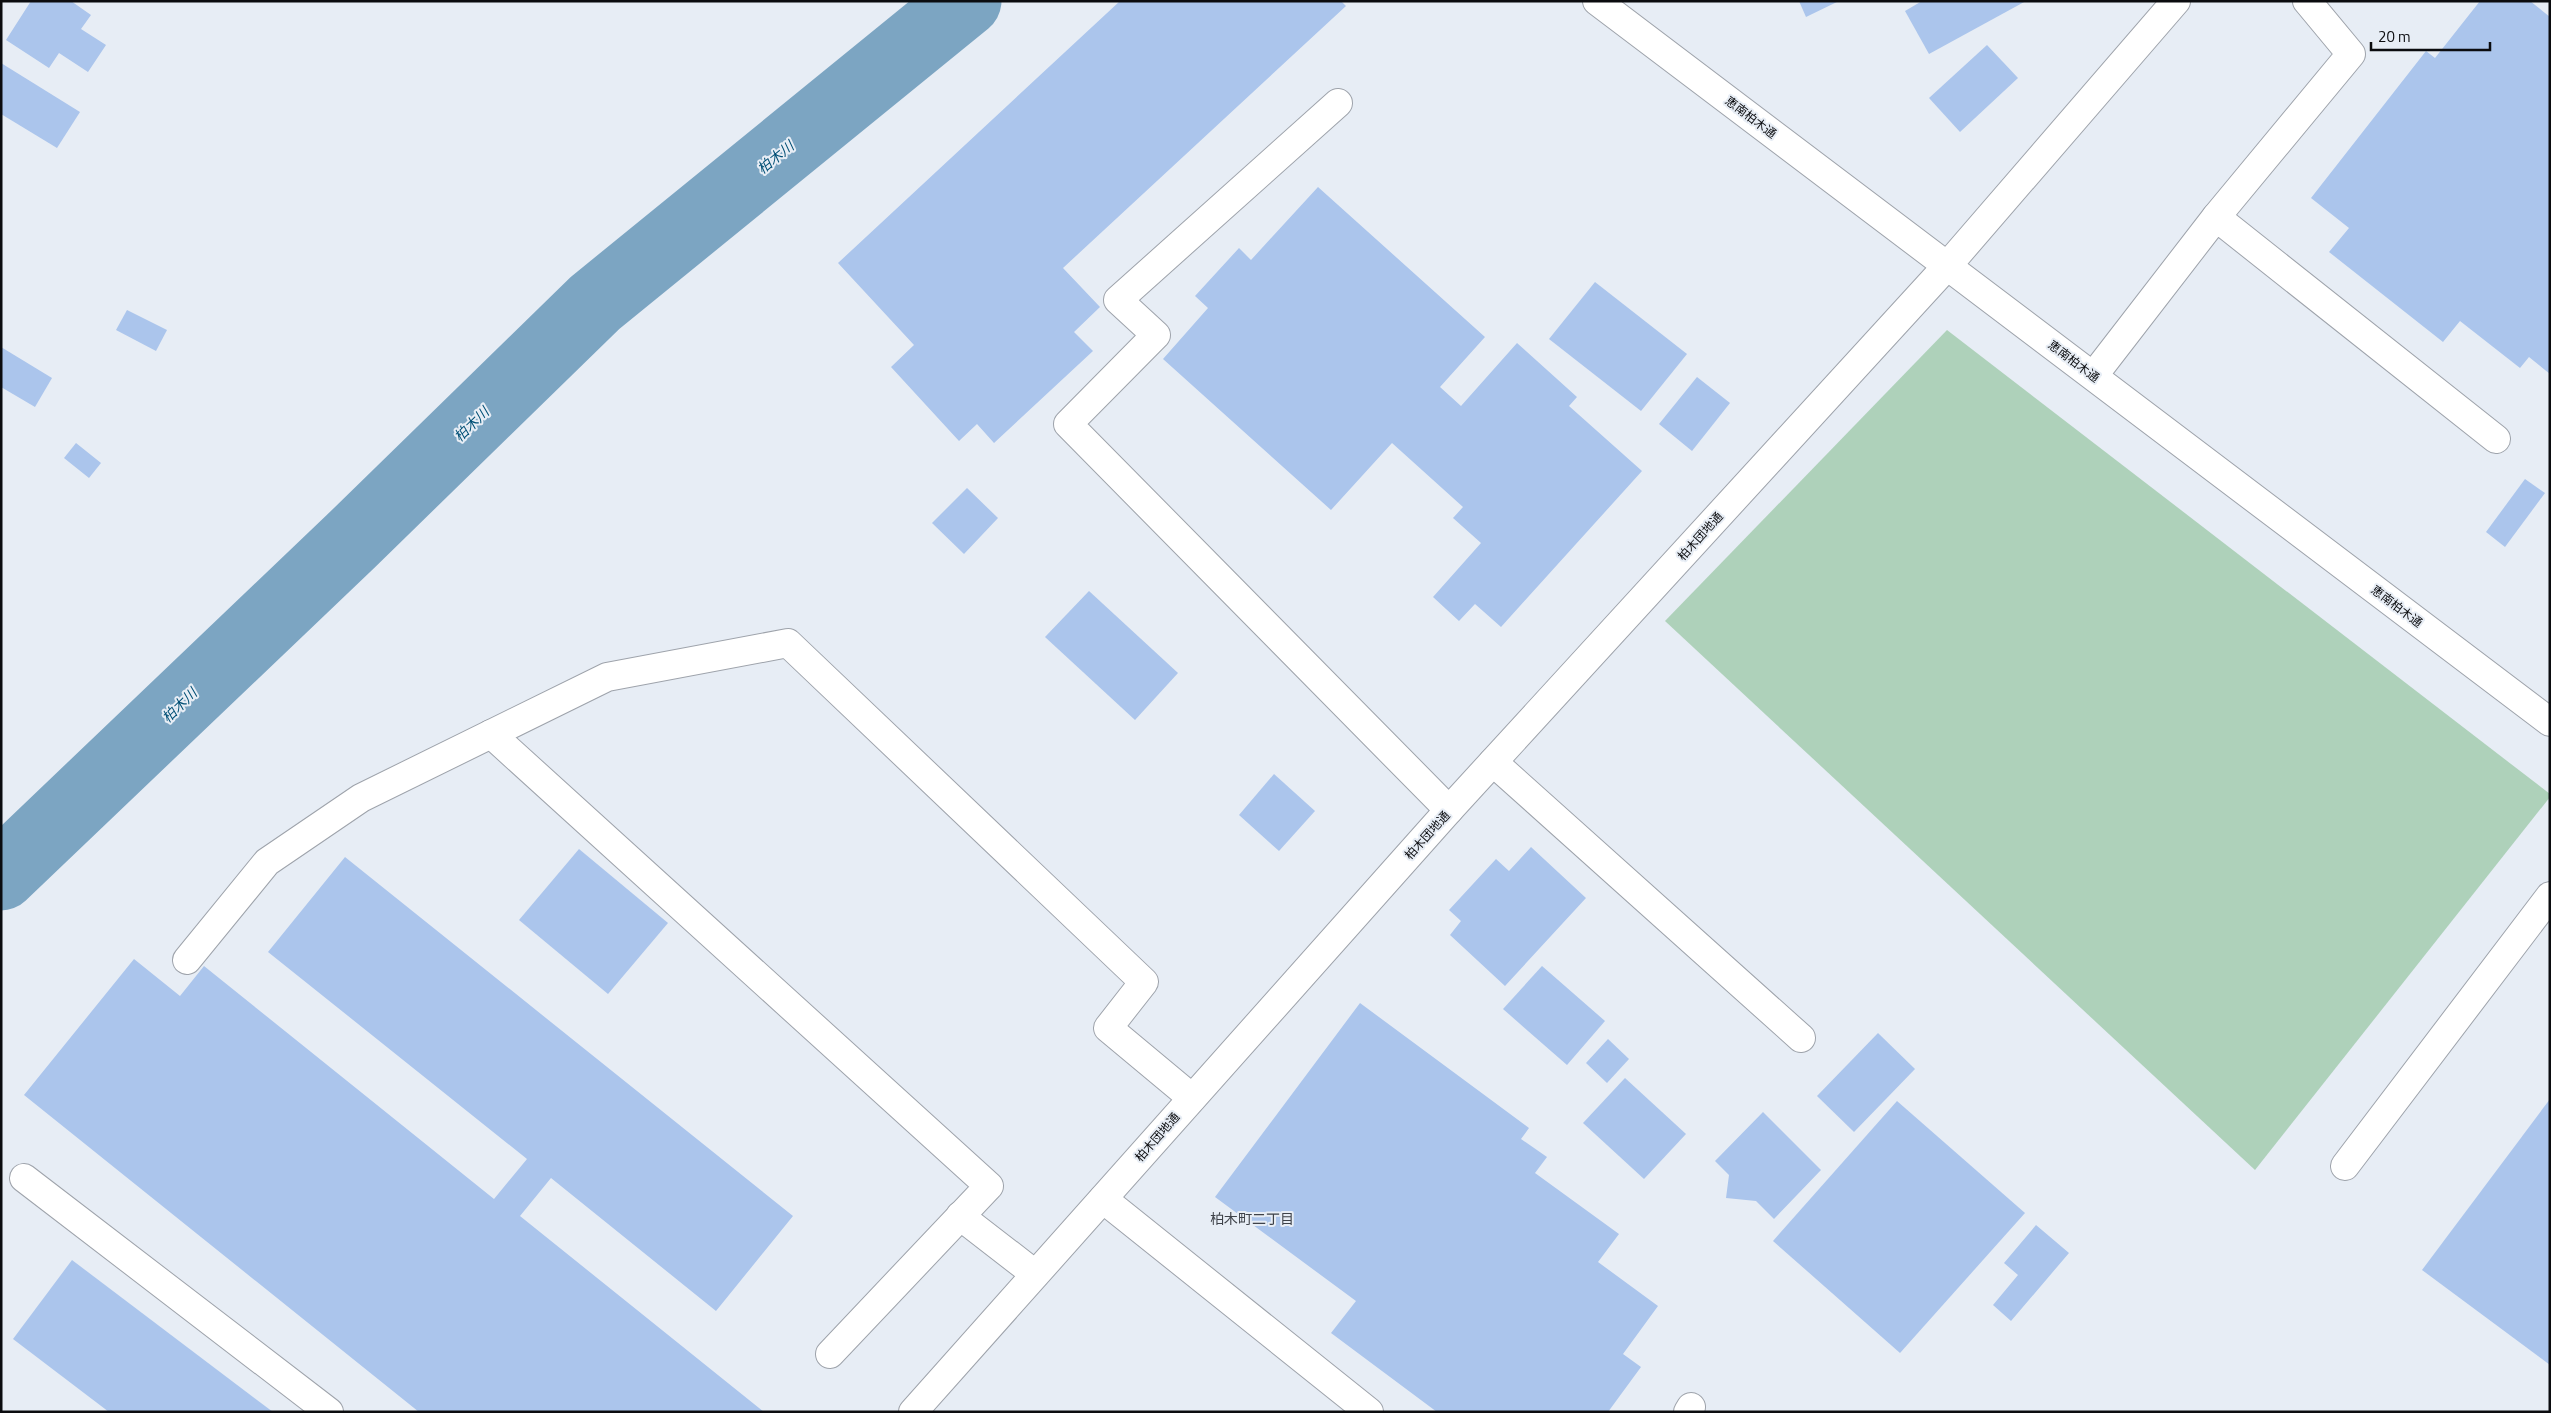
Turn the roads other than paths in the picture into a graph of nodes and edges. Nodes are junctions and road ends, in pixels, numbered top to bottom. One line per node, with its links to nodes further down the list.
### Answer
1 (1597, 1): 6 (street, 恵南柏木通)
2 (2176, 1): 6 (street, 柏木団地通)
3 (2307, 1): 5 (street)
4 (1338, 103): 12 (street)
5 (2216, 217): 7 (street); 8 (street)
6 (1948, 264): 7 (street, 恵南柏木通); 11 (street, 柏木団地通)
7 (2094, 376): 9 (street, 恵南柏木通)
8 (2496, 439)
9 (2550, 722)
10 (491, 734): 14 (street); 16 (street); 20 (street)
11 (1493, 762): 12 (street, 柏木団地通); 15 (street)
12 (1449, 810): 16 (street, 柏木団地通)
13 (2550, 896): 17 (street)
14 (188, 960)
15 (1801, 1038)
16 (1192, 1098): 19 (street, 柏木団地通)
17 (2345, 1166)
18 (24, 1178): 23 (street)
19 (1103, 1199): 21 (street, 柏木団地通); 25 (street)
20 (960, 1216): 21 (street); 22 (street)
21 (1035, 1274): 24 (street, 柏木団地通)
22 (830, 1354)
23 (329, 1412)
24 (913, 1412)
25 (1369, 1412)

